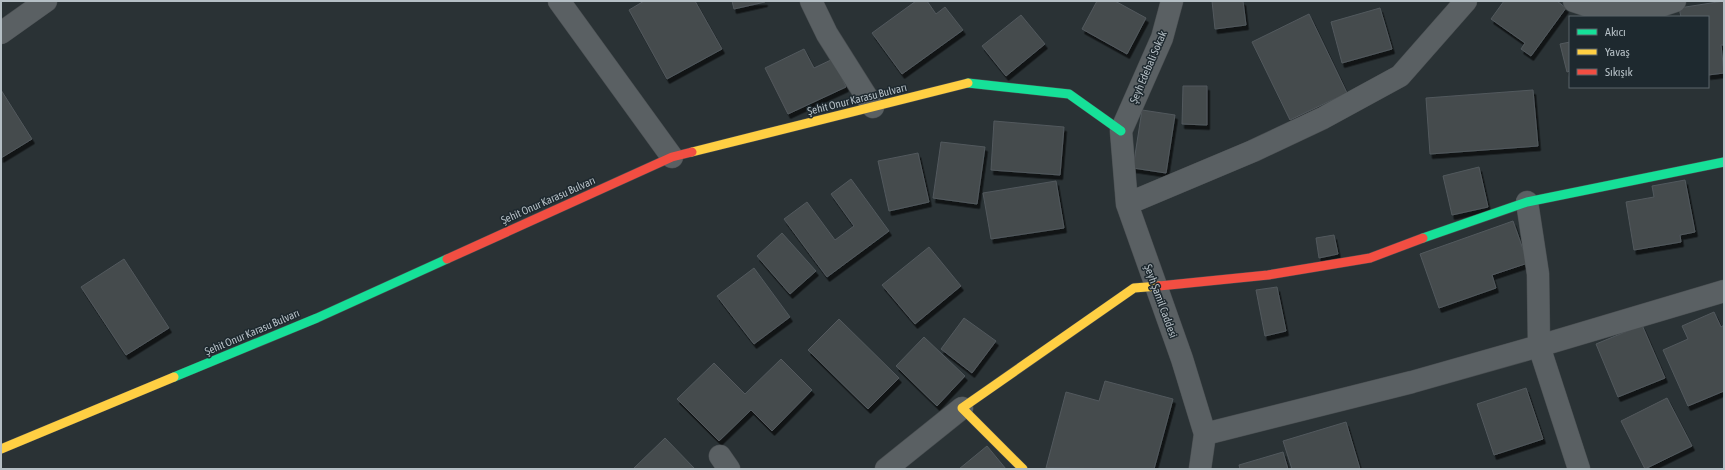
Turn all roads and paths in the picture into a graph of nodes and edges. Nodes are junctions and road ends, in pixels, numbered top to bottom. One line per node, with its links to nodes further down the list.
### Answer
1 (46, 1): 8 (street)
2 (559, 1): 11 (street)
3 (1172, 1): 10 (street, Şeyh Edebali Sokak)
4 (1466, 1): 14 (street)
5 (1574, 1): 6 (street)
6 (1675, 1)
7 (814, 2): 9 (street)
8 (1, 33)
9 (873, 107): 10 (street, Şehit Onur Karasu Bulvarı); 11 (street, Şehit Onur Karasu Bulvarı)
10 (1121, 131): 14 (street, Şeyh Şamil Caddesi)
11 (672, 157): 20 (street, Şehit Onur Karasu Bulvarı)
12 (1724, 162): 13 (street)
13 (1527, 202): 15 (street); 17 (street)
14 (1127, 204): 15 (street, Şeyh Şamil Caddesi)
15 (1155, 285): 18 (street); 19 (street, Şeyh Şamil Caddesi)
16 (1724, 290): 17 (street)
17 (1539, 346): 19 (street); 24 (street)
18 (962, 408): 21 (street); 22 (street)
19 (1205, 434): 23 (street, Şeyh Şamil Caddesi)
20 (1, 450)
21 (886, 469)
22 (1023, 469)
23 (1200, 469)
24 (1579, 469)

